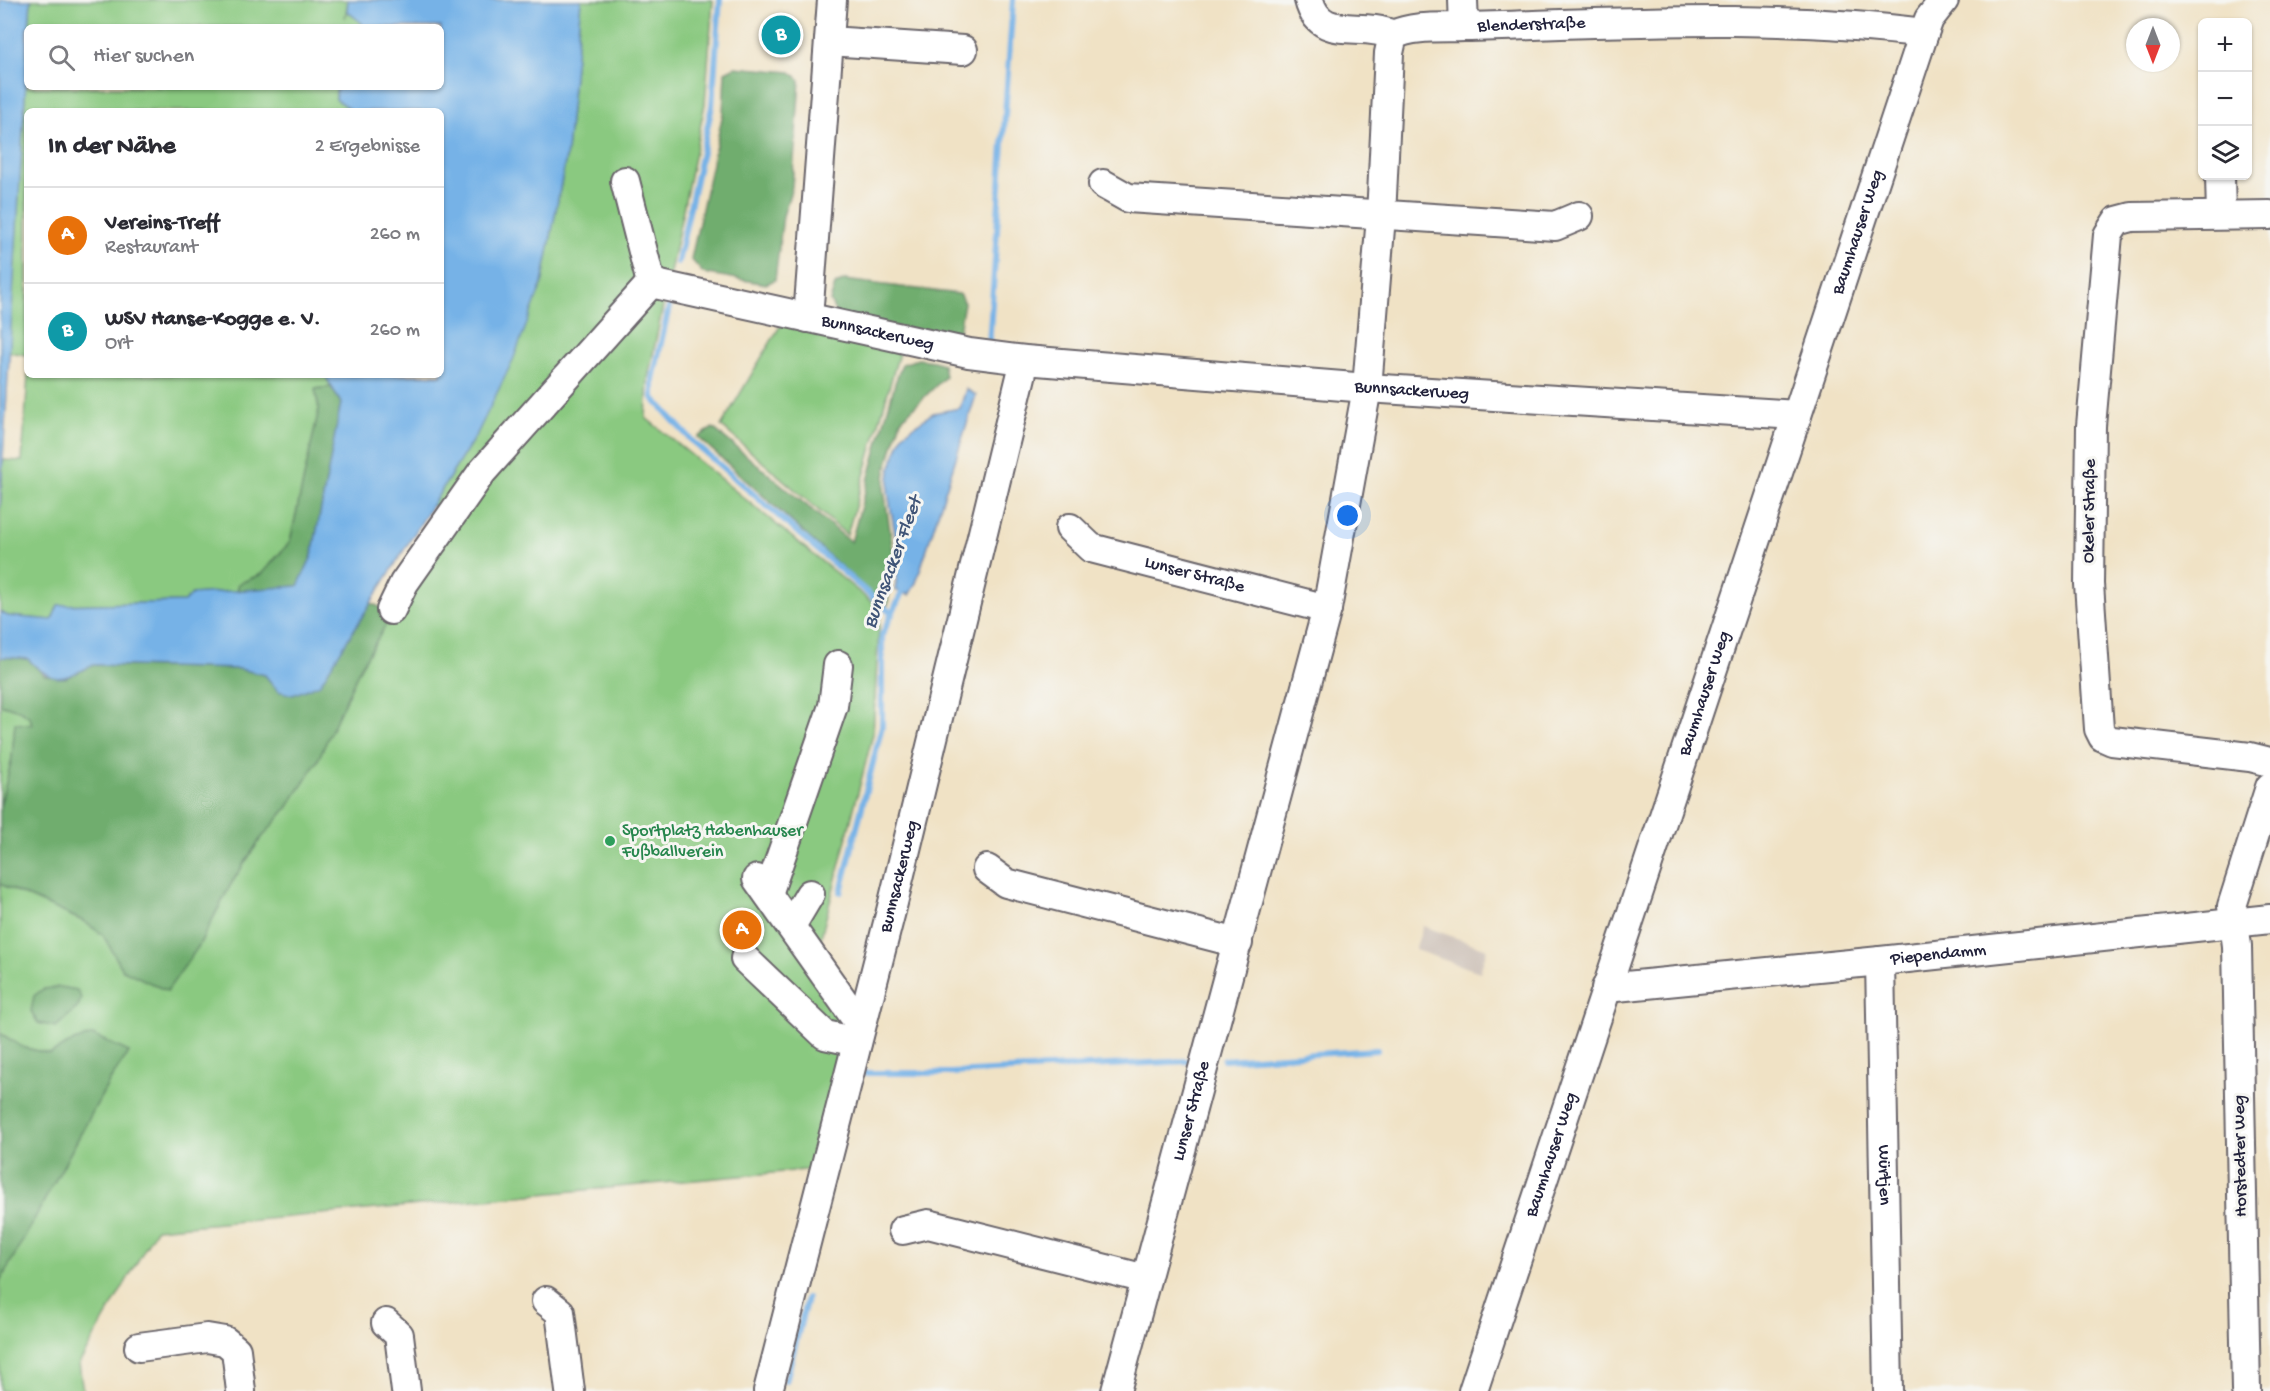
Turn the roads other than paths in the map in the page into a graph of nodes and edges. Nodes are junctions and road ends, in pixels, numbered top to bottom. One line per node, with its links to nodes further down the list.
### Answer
1 (832, 0): 7 (street)
2 (1309, 0): 6 (street, Blenderstraße)
3 (1944, 0): 5 (street, Baumhauser Weg)
4 (1464, 13): 5 (street, Blenderstraße); 6 (street, Blenderstraße)
5 (1924, 33): 20 (street, Baumhauser Weg)
6 (1393, 34): 12 (street)
7 (829, 41): 8 (street); 17 (street)
8 (963, 50)
9 (2220, 180): 14 (street)
10 (626, 181): 16 (street)
11 (1104, 184): 12 (street)
12 (1381, 216): 13 (street); 19 (street)
13 (1579, 216)
14 (2221, 216): 15 (street, Okeler Straße); 27 (street, Okeler Straße)
15 (2270, 216)
16 (651, 283): 17 (street, Bunnsackerweg); 22 (street)
17 (808, 318): 18 (street, Bunnsackerweg)
18 (1025, 360): 19 (street, Bunnsackerweg); 38 (street, Bunnsackerweg)
19 (1367, 388): 20 (street, Bunnsackerweg); 24 (street, Lunser Straße)
20 (1797, 415): 37 (street, Baumhauser Weg)
21 (1070, 528): 24 (street, Lunser Straße)
22 (422, 557): 23 (street); 25 (street)
23 (390, 574)
24 (1327, 609): 34 (street, Lunser Straße)
25 (391, 610)
26 (838, 665): 33 (street)
27 (2270, 762)
28 (2270, 787): 32 (street)
29 (987, 869): 34 (street)
30 (810, 894): 33 (street)
31 (2270, 918): 32 (street, Piependamm)
32 (2233, 922): 36 (street, Piependamm); 51 (street, Horstedter Weg)
33 (791, 926): 38 (street)
34 (1238, 943): 40 (street, Lunser Straße)
35 (745, 959): 38 (street)
36 (1880, 961): 37 (street, Piependamm); 50 (street, Würtjen)
37 (1606, 988): 49 (street, Baumhauser Weg)
38 (859, 1034): 47 (street, Bunnsackerweg)
39 (903, 1230): 40 (street)
40 (1146, 1279): 48 (street, Lunser Straße)
41 (546, 1301): 46 (street)
42 (386, 1323): 45 (street)
43 (139, 1347): 44 (street)
44 (241, 1391)
45 (406, 1391)
46 (570, 1391)
47 (768, 1391)
48 (1116, 1391)
49 (1473, 1391)
50 (1888, 1391)
51 (2246, 1391)

